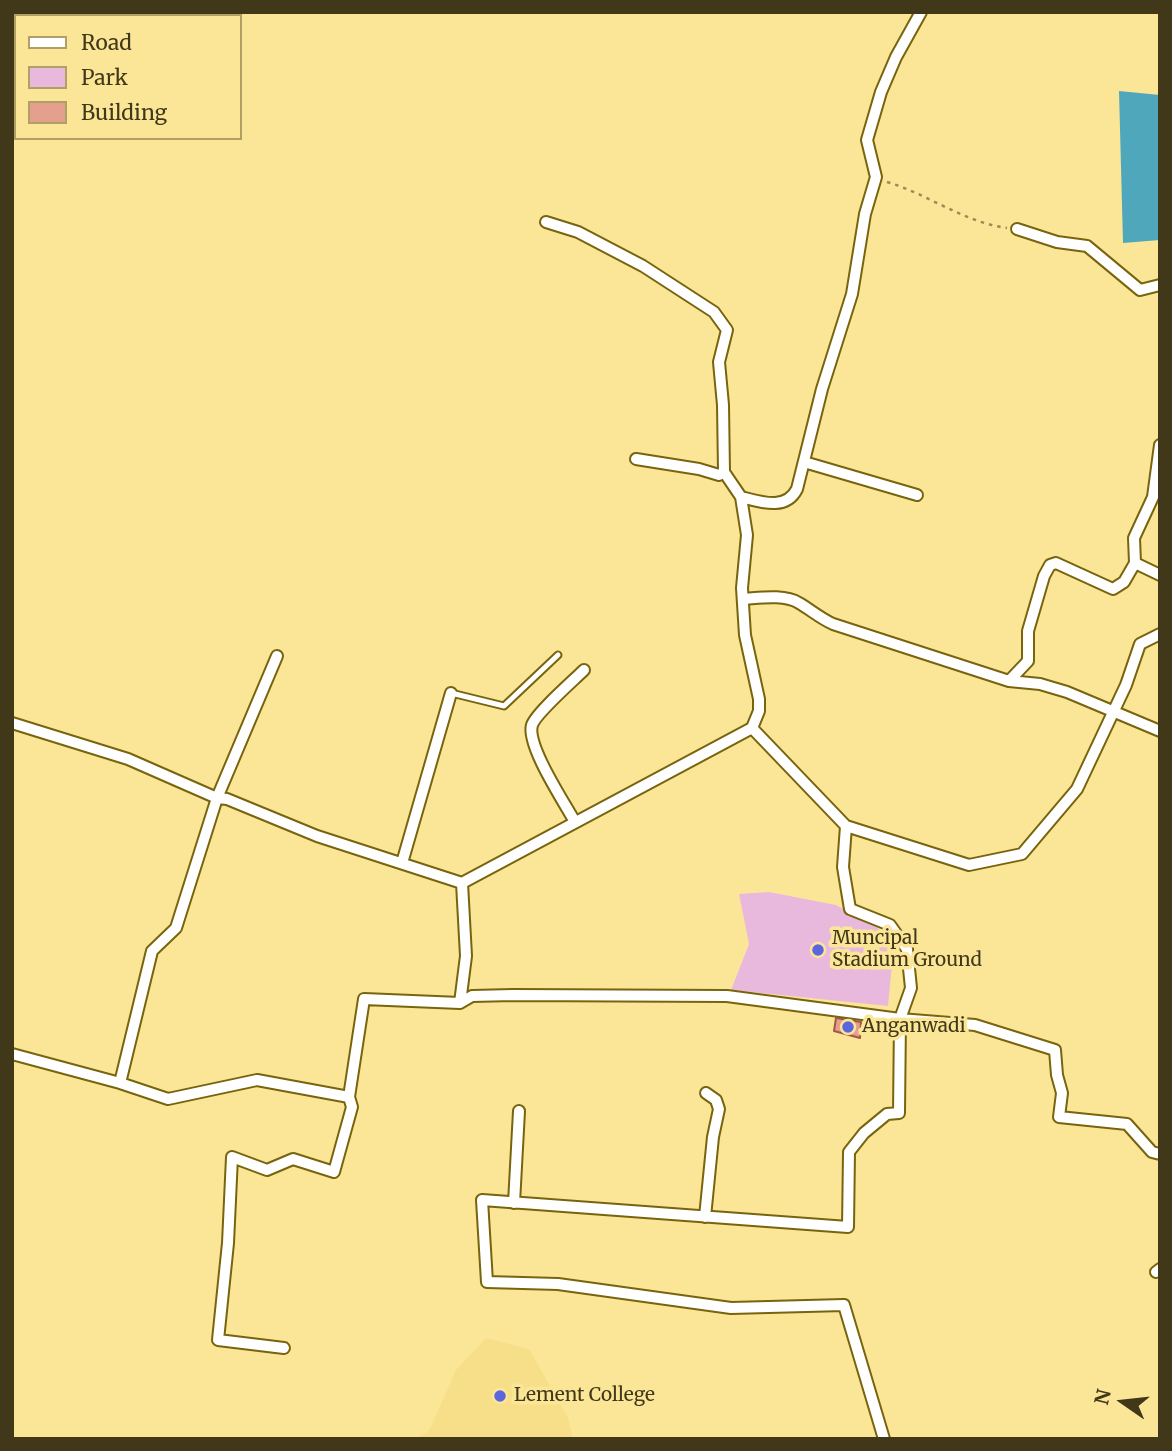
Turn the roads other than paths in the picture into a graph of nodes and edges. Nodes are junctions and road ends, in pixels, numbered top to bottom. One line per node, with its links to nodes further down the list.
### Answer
1 (921, 12): 7 (street)
2 (546, 222): 8 (street)
3 (1017, 229): 4 (street)
4 (1160, 285)
5 (1160, 445): 11 (street)
6 (636, 458): 8 (street)
7 (804, 462): 9 (street); 10 (street)
8 (724, 472): 10 (street)
9 (917, 495)
10 (741, 496): 13 (street)
11 (1135, 563): 12 (street); 18 (street)
12 (1160, 575)
13 (743, 599): 18 (street); 22 (street)
14 (1160, 634): 20 (street)
15 (558, 655): 19 (lane)
16 (276, 656): 24 (street)
17 (584, 670): 25 (street)
18 (1009, 681): 20 (street)
19 (451, 693): 27 (street)
20 (1113, 714): 23 (street); 26 (street)
21 (12, 723): 24 (street)
22 (752, 729): 25 (street); 26 (street)
23 (1160, 732)
24 (216, 797): 27 (street); 32 (street)
25 (575, 822): 28 (street)
26 (846, 826): 30 (street)
27 (402, 863): 28 (street)
28 (462, 883): 29 (street)
29 (460, 1003): 30 (street); 34 (street)
30 (900, 1018): 36 (street); 38 (street)
31 (12, 1054): 32 (street)
32 (120, 1083): 34 (street)
33 (706, 1093): 38 (street)
34 (349, 1097): 39 (street)
35 (519, 1111): 37 (street)
36 (1160, 1154)
37 (514, 1203): 38 (street); 40 (street)
38 (705, 1217)
39 (285, 1348)
40 (884, 1439)

